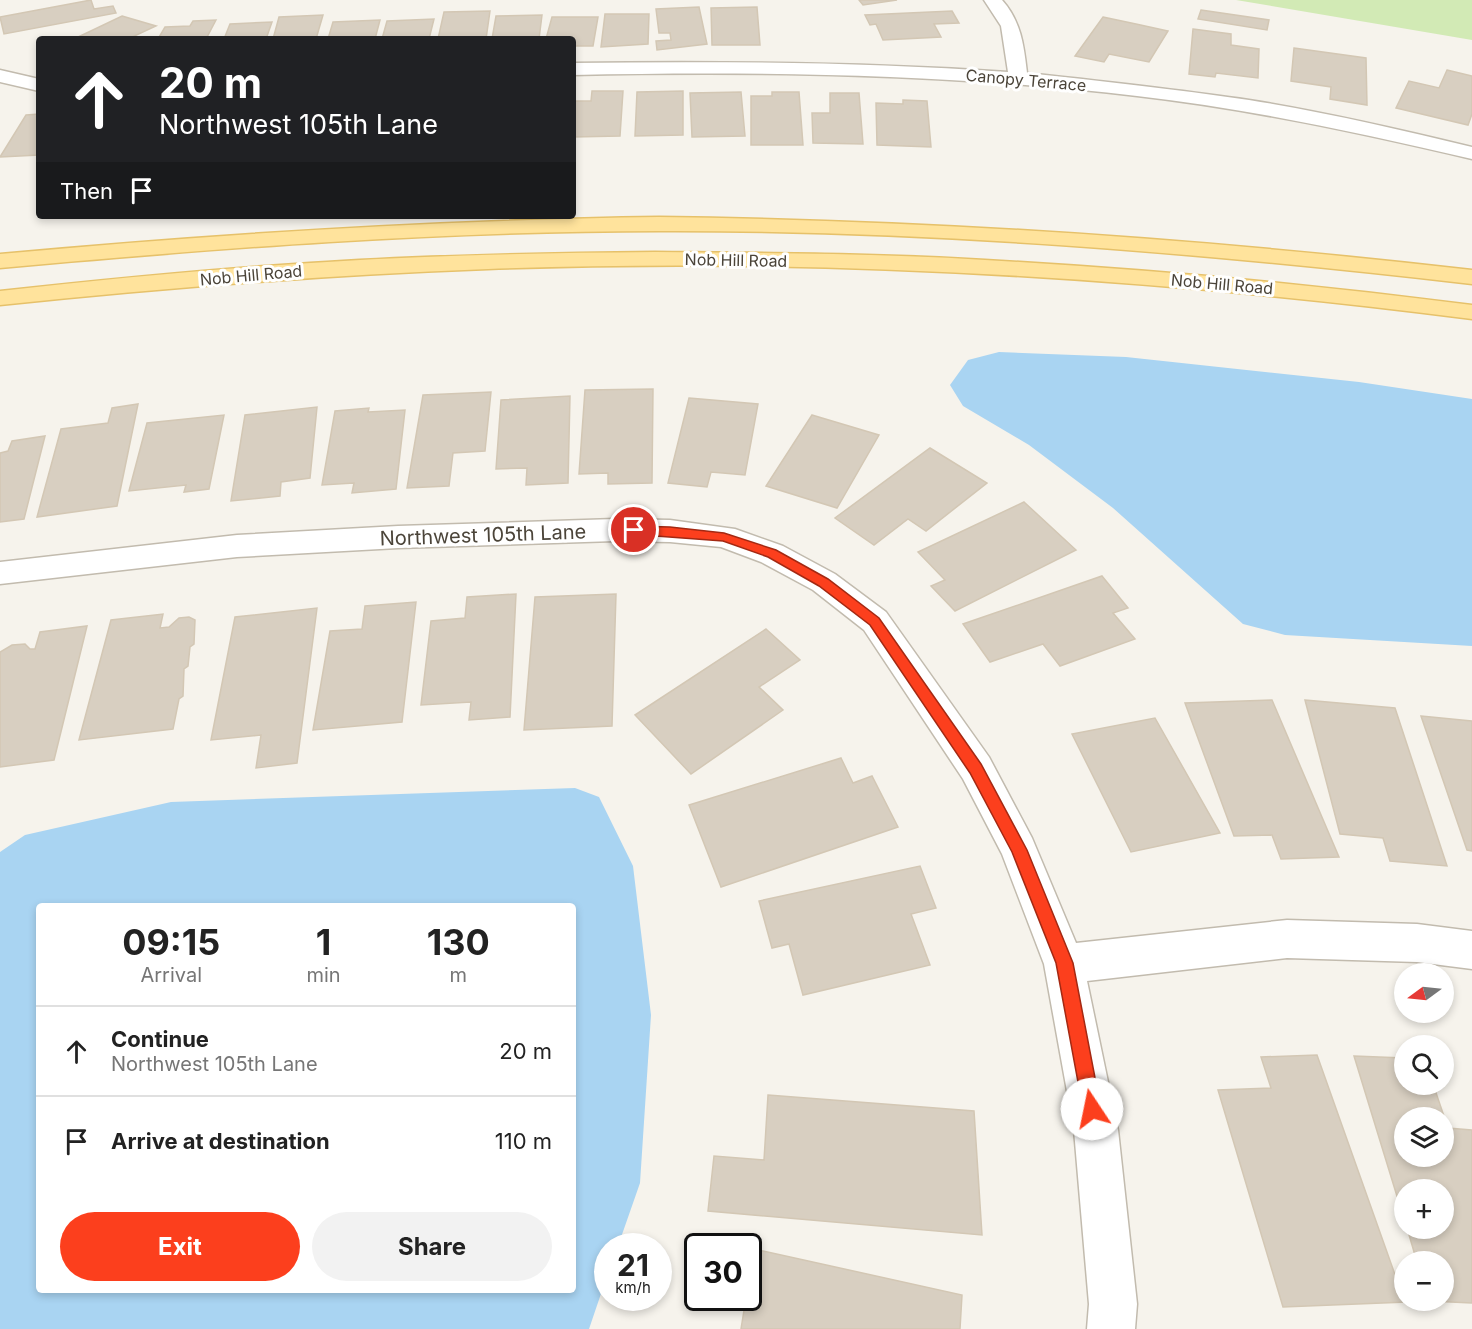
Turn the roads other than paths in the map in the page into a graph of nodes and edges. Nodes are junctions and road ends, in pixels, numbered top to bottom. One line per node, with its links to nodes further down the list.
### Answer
1 (993, 0): 4 (street)
2 (576, 69): 4 (street, Canopy Terrace)
3 (0, 76): 5 (street)
4 (1018, 78): 7 (street, Canopy Terrace)
5 (32, 83): 6 (street)
6 (0, 92)
7 (1472, 153)
8 (0, 261): 9 (main road, Nob Hill Road)
9 (1472, 277)
10 (0, 298): 11 (main road, Nob Hill Road)
11 (1472, 312)
12 (0, 573): 14 (street, Northwest 105th Lane)
13 (1472, 950): 14 (street)
14 (1064, 963): 15 (street, Northwest 105th Lane)
15 (1111, 1329)

